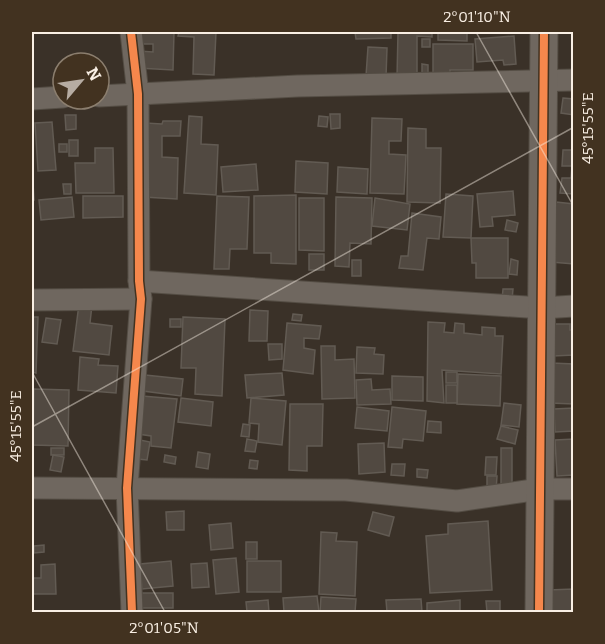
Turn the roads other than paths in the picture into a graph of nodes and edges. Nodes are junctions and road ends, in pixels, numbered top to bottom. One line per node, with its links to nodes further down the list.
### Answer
1 (131, 32): 5 (street)
2 (544, 32): 4 (street)
3 (573, 80): 4 (street)
4 (544, 81): 5 (street); 12 (street)
5 (138, 94): 6 (street); 9 (street)
6 (111, 95)
7 (51, 98): 8 (street)
8 (32, 99)
9 (140, 290): 10 (street); 12 (street); 14 (street)
10 (32, 300)
11 (573, 306): 12 (street)
12 (542, 308): 15 (street)
13 (32, 488): 14 (street)
14 (127, 489): 15 (street); 17 (street)
15 (540, 489): 16 (street); 18 (street)
16 (573, 489)
17 (132, 612)
18 (539, 612)

